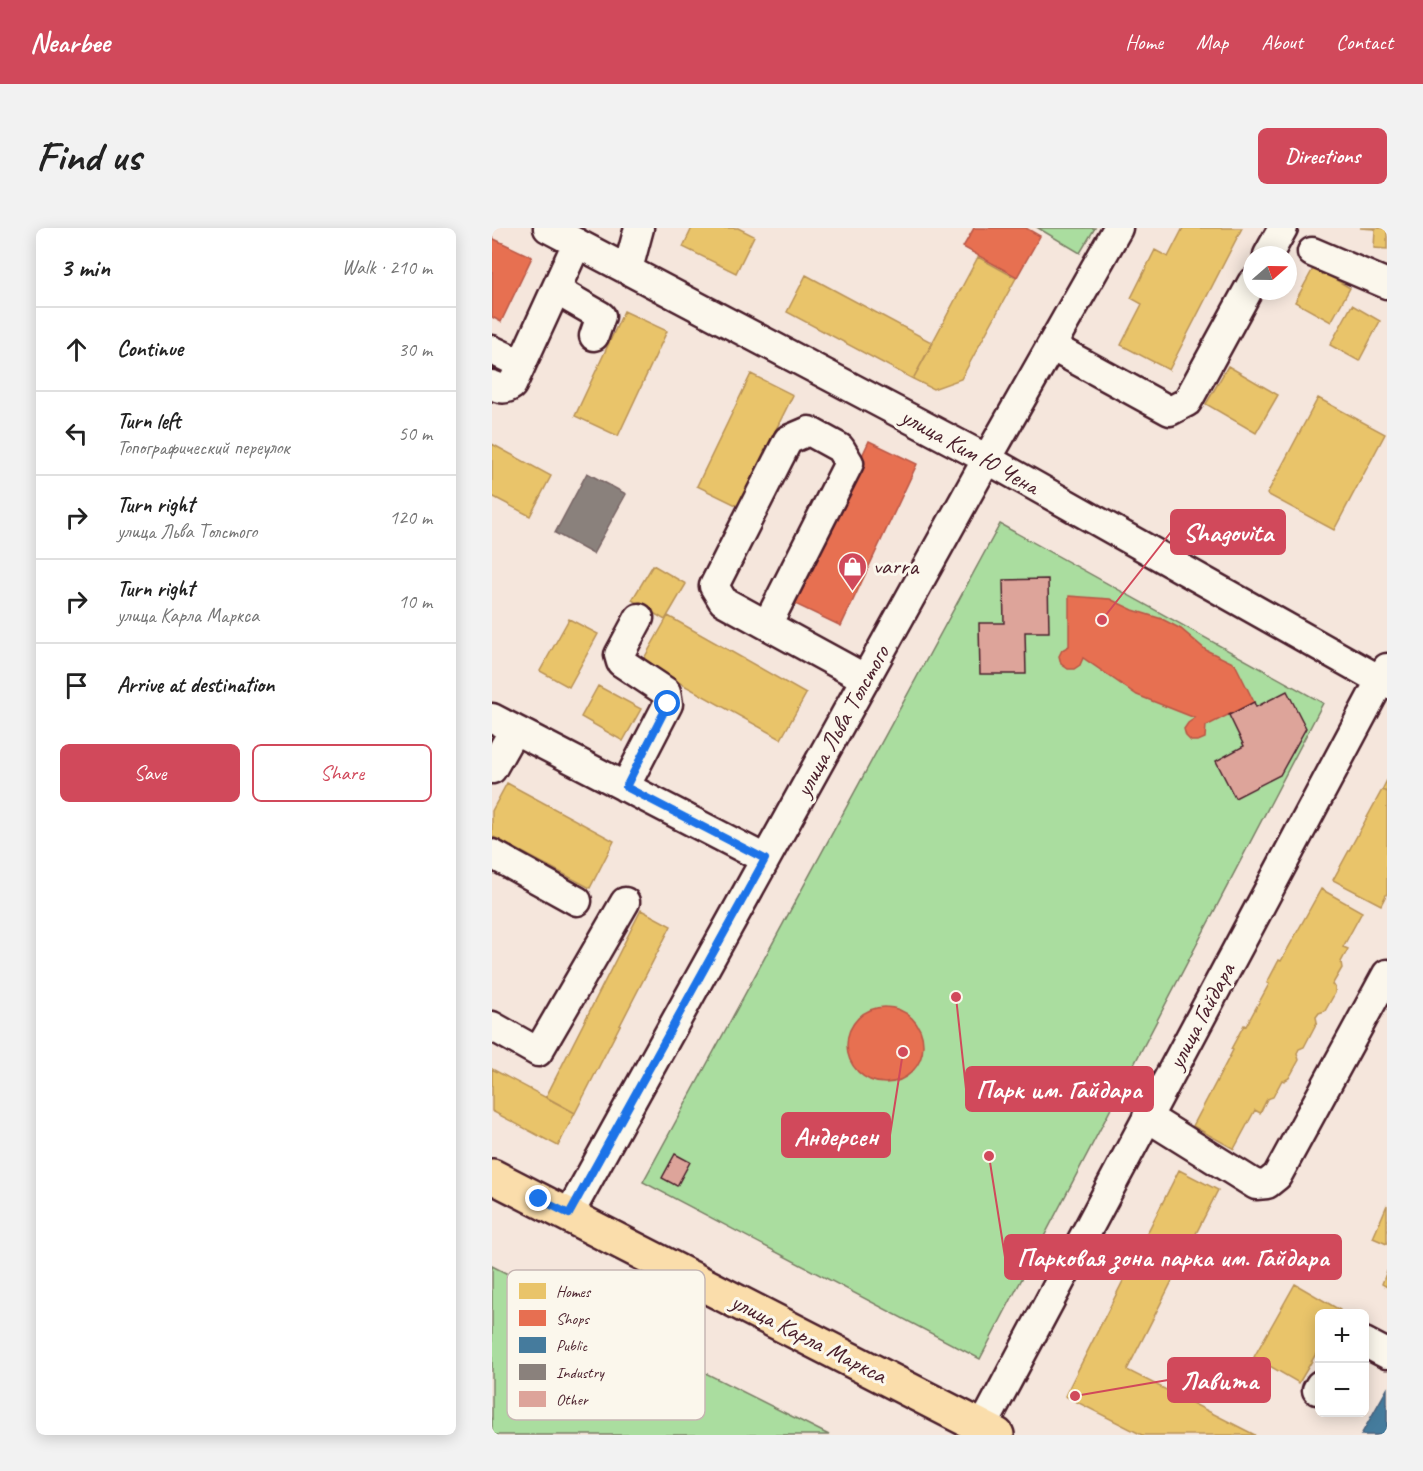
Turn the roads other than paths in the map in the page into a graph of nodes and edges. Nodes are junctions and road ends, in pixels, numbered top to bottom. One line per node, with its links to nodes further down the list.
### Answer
1 (548, 228): 5 (street, улица Ким Ю Чена)
2 (639, 228): 8 (street)
3 (1118, 228): 13 (street, улица Льва Толстого)
4 (1283, 228): 6 (street)
5 (577, 243): 8 (street, улица Ким Ю Чена); 10 (street)
6 (1273, 246)
7 (1312, 252): 9 (street)
8 (628, 269): 17 (street, улица Ким Ю Чена)
9 (1387, 284)
10 (556, 290): 12 (street); 15 (street)
11 (1243, 299): 13 (street)
12 (594, 336)
13 (1051, 346): 17 (street, улица Льва Толстого)
14 (492, 350): 15 (street)
15 (521, 364): 16 (street)
16 (492, 385)
17 (987, 459): 20 (street, улица Ким Ю Чена); 21 (street, улица Льва Толстого)
18 (639, 618): 24 (street)
19 (767, 626): 19 (street); 21 (street)
20 (1385, 678): 31 (street, улица Гайдара)
21 (866, 680): 26 (street, улица Льва Толстого)
22 (503, 724): 23 (street); 24 (street)
23 (492, 769)
24 (626, 787): 26 (street)
25 (492, 854): 27 (street)
26 (765, 859): 33 (street, улица Льва Толстого)
27 (577, 901)
28 (625, 902): 30 (street)
29 (1387, 974): 31 (street)
30 (492, 1026)
31 (1147, 1117): 38 (street, улица Гайдара)
32 (492, 1176): 33 (main road, улица Карла Маркса)
33 (569, 1214): 34 (main road, улица Карла Маркса)
34 (678, 1270)
35 (705, 1284): 38 (main road, улица Карла Маркса)
36 (1369, 1344): 37 (street)
37 (1387, 1354)
38 (990, 1431)

